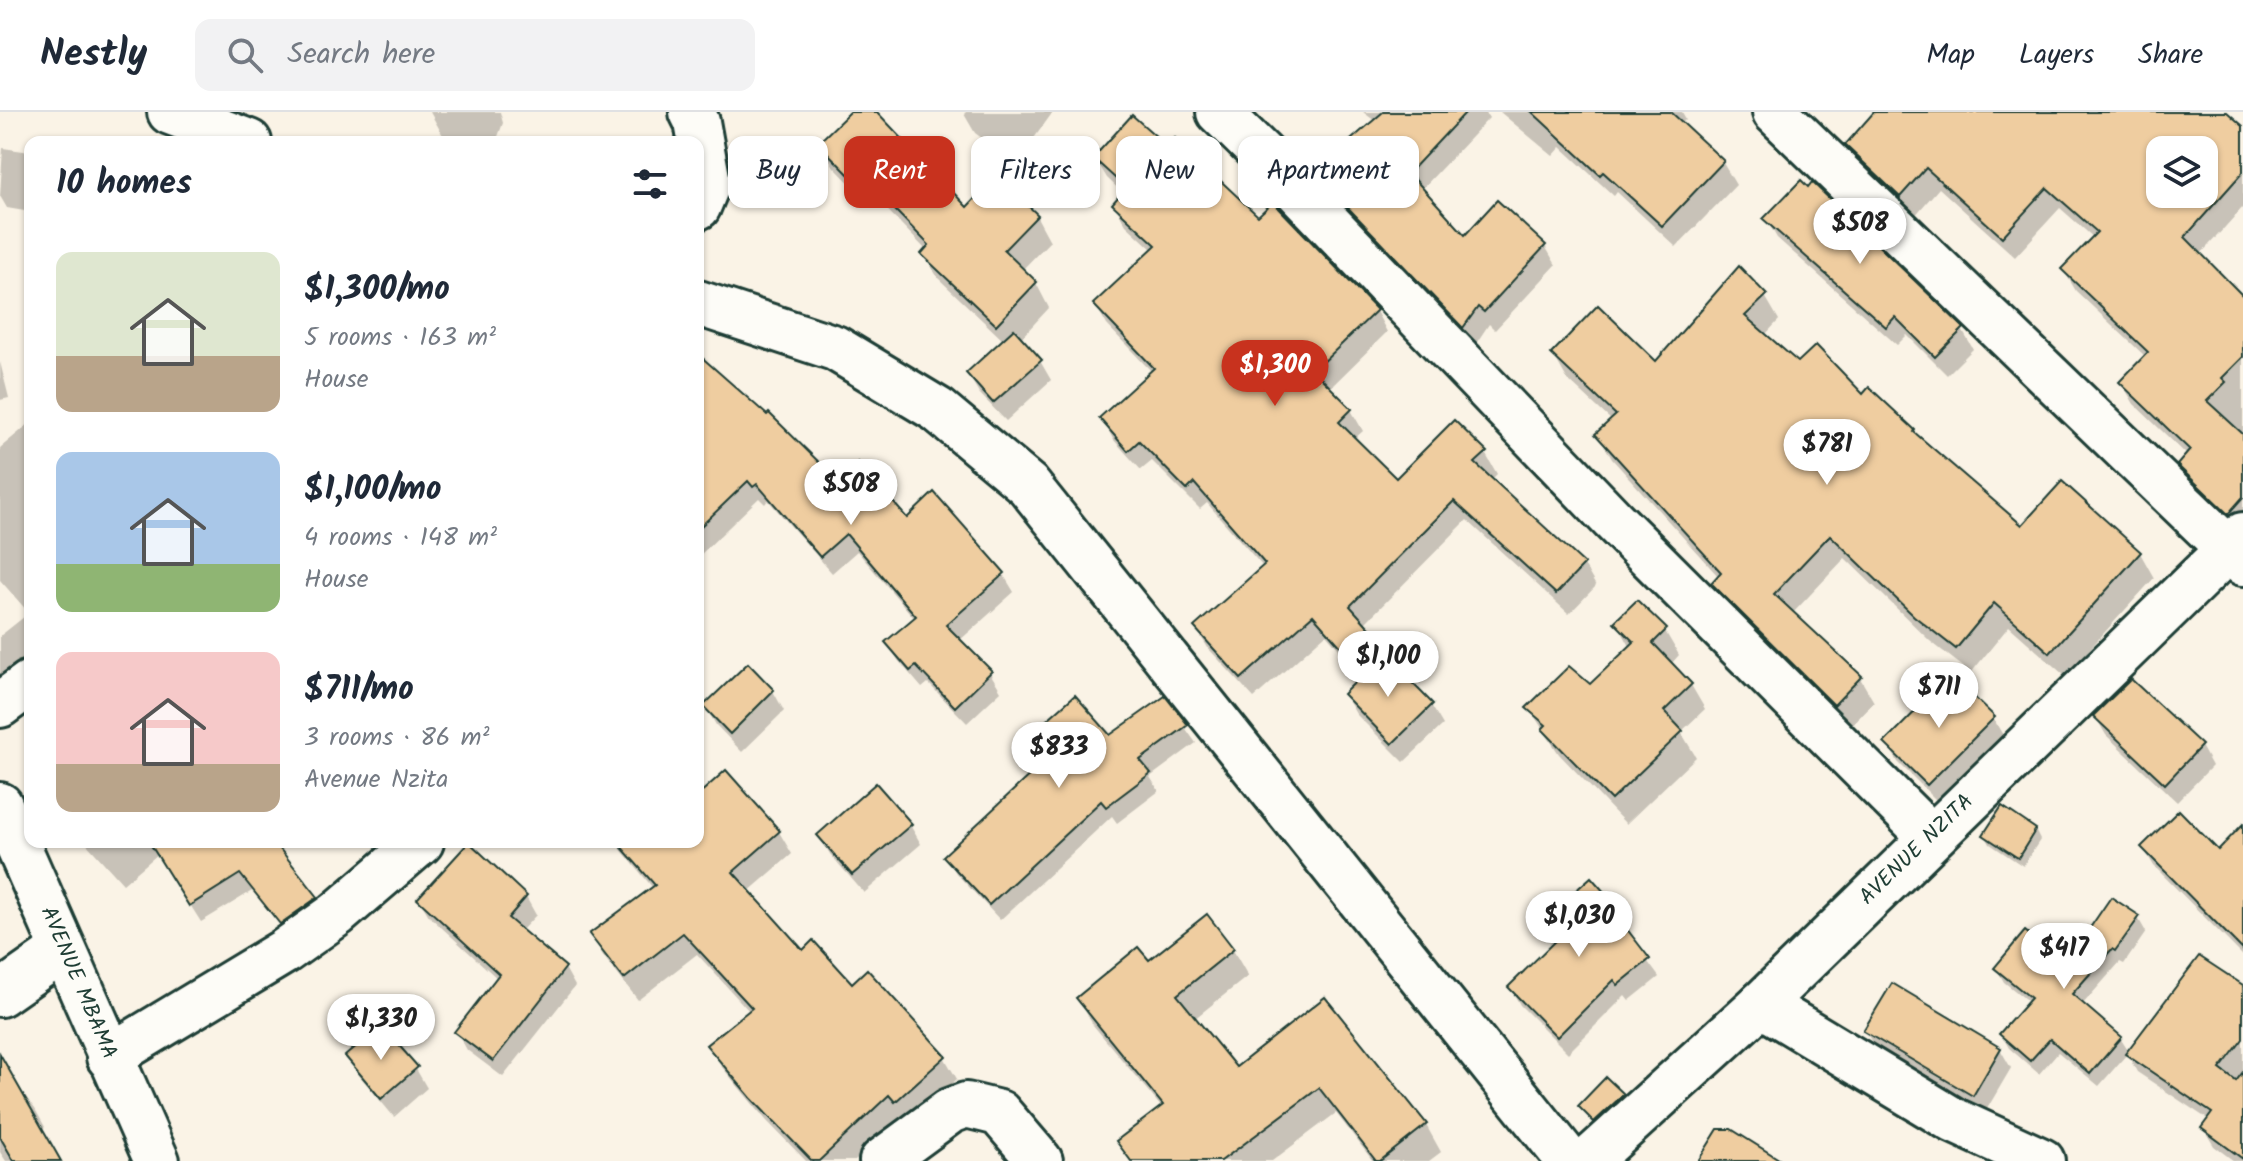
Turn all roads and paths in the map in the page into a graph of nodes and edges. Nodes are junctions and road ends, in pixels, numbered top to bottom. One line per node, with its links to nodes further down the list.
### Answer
1 (170, 112): 5 (street)
2 (692, 112): 6 (street)
3 (1219, 112): 14 (street)
4 (1775, 112): 10 (street)
5 (233, 136)
6 (700, 136)
7 (704, 161): 8 (street)
8 (704, 193)
9 (704, 305): 23 (street)
10 (2238, 550): 14 (street, AVENUE NZITA)
11 (24, 687): 12 (street)
12 (0, 705)
13 (0, 805): 16 (street, AVENUE MBAMA)
14 (1930, 836): 18 (street, AVENUE NZITA)
15 (414, 848): 19 (street)
16 (63, 950): 17 (street); 19 (street, AVENUE MBAMA)
17 (0, 994)
18 (1761, 1004): 24 (street, AVENUE NZITA); 25 (street)
19 (109, 1057): 20 (street, AVENUE MBAMA)
20 (157, 1161)
21 (882, 1161): 22 (street)
22 (1040, 1161)
23 (1569, 1161)
24 (1588, 1161)
25 (2042, 1161)

